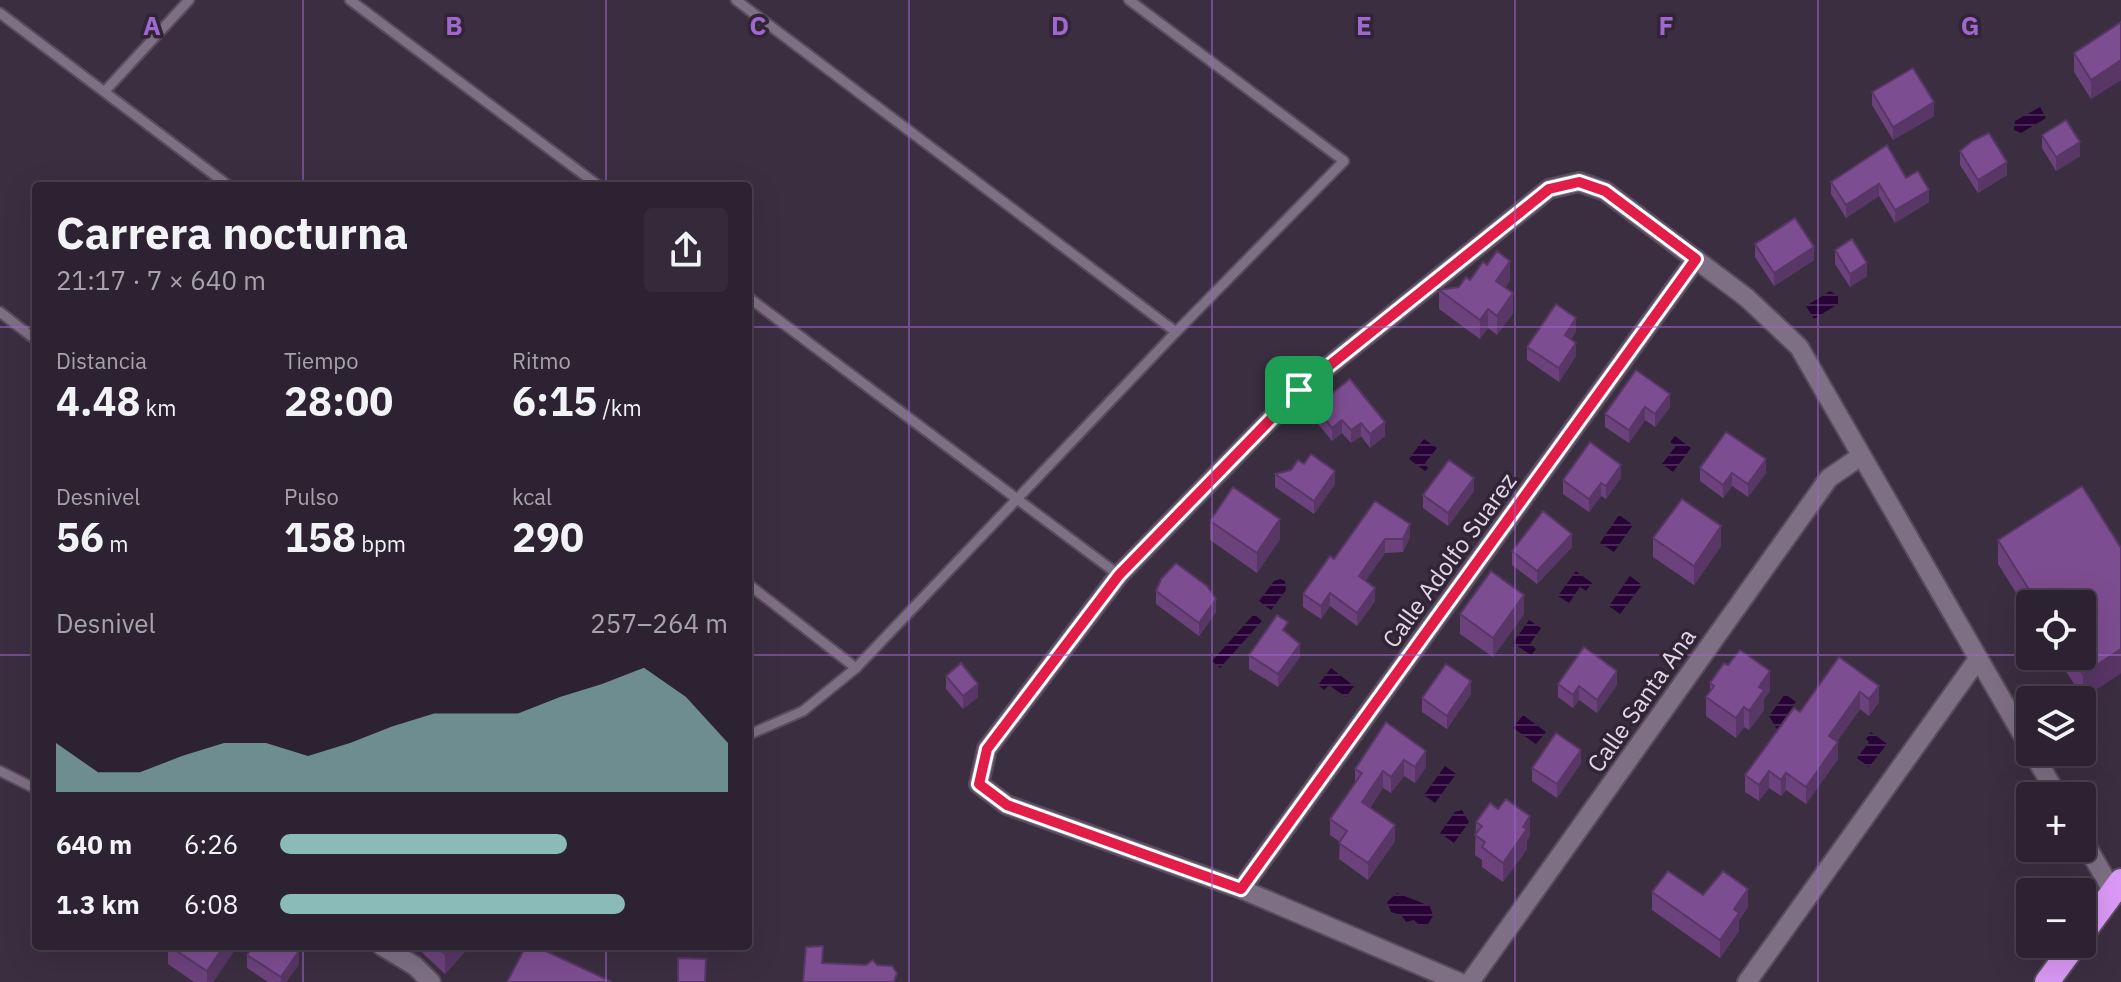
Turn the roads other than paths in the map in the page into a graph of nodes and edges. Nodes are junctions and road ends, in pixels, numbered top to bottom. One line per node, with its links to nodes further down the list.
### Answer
1 (189, 0): 6 (lane)
2 (350, 0): 8 (lane)
3 (736, 0): 12 (lane)
4 (1129, 0): 12 (lane)
5 (0, 13): 6 (lane)
6 (105, 91): 7 (lane)
7 (224, 182)
8 (594, 182)
9 (1696, 259): 14 (street); 16 (street); 26 (street, Calle Adolfo Suarez)
10 (752, 300): 15 (lane)
11 (0, 312): 13 (lane)
12 (1176, 332): 15 (lane)
13 (32, 337)
14 (1861, 456): 18 (street); 32 (street, Calle Santa Ana)
15 (1017, 499): 16 (lane); 19 (lane)
16 (1119, 575): 26 (street)
17 (752, 587): 19 (lane)
18 (1978, 659): 20 (street); 33 (street)
19 (856, 668): 21 (lane)
20 (2016, 724)
21 (752, 733)
22 (0, 771): 23 (lane)
23 (32, 787)
24 (2096, 857): 25 (street)
25 (2117, 886): 27 (highway)
26 (1241, 889): 31 (street)
27 (2096, 915)
28 (389, 950): 30 (street)
29 (2065, 958): 34 (highway)
30 (431, 982)
31 (1459, 982)
32 (1470, 982)
33 (1747, 982)
34 (2047, 982)

